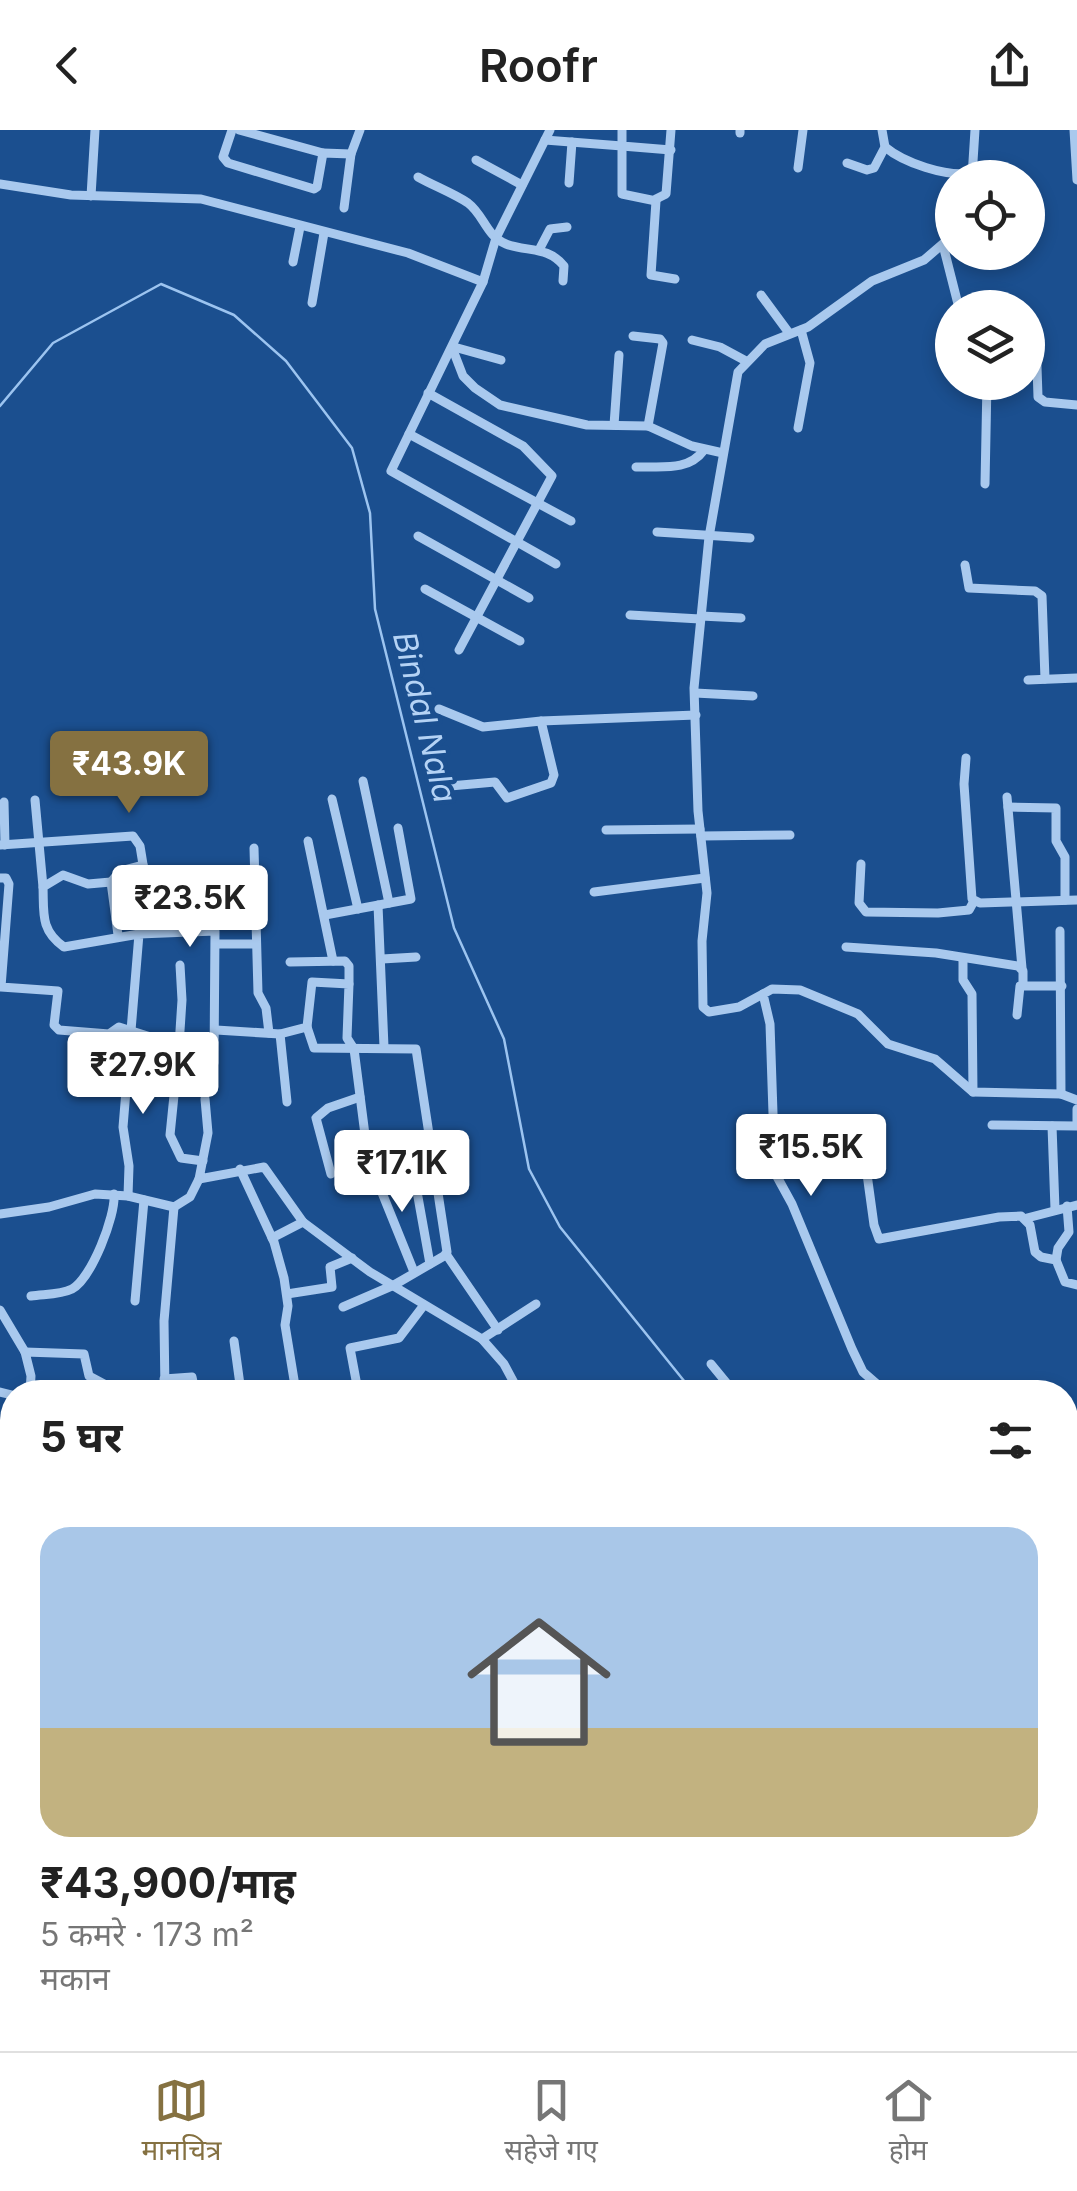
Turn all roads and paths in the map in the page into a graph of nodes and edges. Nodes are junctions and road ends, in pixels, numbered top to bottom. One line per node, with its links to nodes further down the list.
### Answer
1 (95, 130): 27 (street)
2 (236, 130): 15 (street); 15 (street)
3 (360, 130): 16 (street)
4 (622, 130): 12 (street)
5 (671, 130): 14 (street)
6 (803, 130): 20 (street)
7 (882, 130): 13 (street)
8 (975, 130): 18 (street)
9 (1074, 130): 23 (street)
10 (548, 135): 11 (street); 26 (street)
11 (572, 142): 12 (street); 24 (street)
12 (622, 146): 14 (street); 28 (street)
13 (884, 147): 19 (street); 21 (street)
14 (671, 150): 28 (street)
15 (323, 153): 16 (street)
16 (351, 154): 29 (street)
17 (476, 160): 26 (street)
18 (973, 160)
19 (847, 163)
20 (798, 168)
21 (935, 169)
22 (418, 178): 33 (street)
23 (1077, 180)
24 (569, 183)
25 (0, 184): 27 (street)
26 (522, 185): 33 (street)
27 (91, 196): 30 (street)
28 (656, 199): 37 (street)
29 (344, 208)
30 (300, 227): 32 (street); 36 (street)
31 (568, 227): 34 (street)
32 (324, 234): 39 (street); 41 (street)
33 (496, 238): 34 (street); 39 (street)
34 (540, 250): 38 (street)
35 (935, 251): 42 (street)
36 (294, 262)
37 (675, 279)
38 (563, 281)
39 (483, 282): 46 (street)
40 (761, 296): 43 (street)
41 (312, 304)
42 (801, 330): 43 (street); 56 (street)
43 (789, 333): 49 (street)
44 (634, 336): 55 (street)
45 (692, 340): 49 (street)
46 (453, 348): 48 (street); 50 (street); 54 (street)
47 (619, 355): 54 (street)
48 (501, 360)
49 (746, 360): 59 (street)
50 (428, 393): 57 (street); 62 (street)
51 (987, 400): 61 (street)
52 (1043, 400): 53 (street)
53 (1077, 405)
54 (614, 425): 55 (street)
55 (648, 426): 58 (street)
56 (798, 428)
57 (409, 434): 62 (street); 68 (street)
58 (704, 450): 59 (street); 60 (street)
59 (722, 453): 66 (street)
60 (636, 467)
61 (985, 484)
62 (538, 504): 63 (street); 68 (street)
63 (571, 521)
64 (658, 532): 66 (street)
65 (418, 536): 71 (street)
66 (709, 537): 67 (street); 75 (street)
67 (750, 538)
68 (517, 541): 69 (street); 71 (street)
69 (556, 564)
70 (965, 564): 81 (street)
71 (496, 578): 73 (street); 76 (street)
72 (424, 589): 76 (street)
73 (528, 598)
74 (630, 615): 75 (street)
75 (701, 617): 77 (street); 83 (street)
76 (476, 618): 78 (street); 79 (street)
77 (741, 618)
78 (520, 641)
79 (459, 650)
80 (1077, 678): 81 (street)
81 (1045, 679): 82 (street)
82 (1028, 680)
83 (694, 694): 84 (street); 86 (street)
84 (753, 696)
85 (440, 709): 87 (street)
86 (696, 714): 87 (street); 96 (street)
87 (541, 721): 90 (street)
88 (966, 758): 111 (street)
89 (363, 781): 113 (street)
90 (450, 786)
91 (35, 800): 99 (street)
92 (332, 800): 114 (street)
93 (4, 802): 100 (street)
94 (398, 828): 113 (street)
95 (606, 830): 96 (street)
96 (700, 833): 97 (street); 105 (street)
97 (790, 835)
98 (308, 841): 116 (street)
99 (37, 842): 100 (street); 103 (street); 107 (street)
100 (3, 845)
101 (254, 848): 122 (street)
102 (861, 864): 111 (street)
103 (143, 865): 106 (street); 117 (street)
104 (0, 878): 115 (street)
105 (705, 878): 108 (street); 134 (street)
106 (111, 882): 107 (street); 120 (street)
107 (43, 887): 120 (street)
108 (594, 892)
109 (1065, 900): 110 (street); 112 (street); 112 (street)
110 (1077, 900)
111 (974, 901): 112 (street)
112 (1016, 902): 130 (street)
113 (384, 904): 114 (street); 126 (street)
114 (358, 908): 116 (street)
115 (3, 911): 138 (street)
116 (324, 915): 127 (street)
117 (154, 932): 119 (street); 121 (street)
118 (1060, 932): 133 (street)
119 (139, 934): 120 (street); 138 (street)
120 (118, 935)
121 (216, 944): 122 (street); 137 (street)
122 (255, 944): 139 (street)
123 (846, 947): 125 (street)
124 (416, 958): 126 (street)
125 (963, 958): 130 (street); 144 (street)
126 (382, 959): 141 (street)
127 (333, 961): 128 (street); 131 (street)
128 (290, 962)
129 (180, 965): 140 (street)
130 (1022, 968): 132 (street)
131 (349, 984): 136 (street); 142 (street)
132 (1023, 985): 133 (street); 135 (street)
133 (1062, 986): 145 (street)
134 (763, 994): 144 (street); 198 (street)
135 (1017, 1015)
136 (307, 1028): 139 (street); 142 (street)
137 (216, 1030): 139 (street); 143 (street)
138 (130, 1033): 140 (street); 161 (street)
139 (274, 1033): 149 (street)
140 (178, 1046): 156 (street)
141 (384, 1047): 142 (street); 170 (street)
142 (354, 1049): 146 (street)
143 (214, 1063)
144 (972, 1092): 145 (street)
145 (1061, 1094): 148 (street)
146 (360, 1097): 158 (street); 174 (street)
147 (205, 1098): 156 (street)
148 (1077, 1100)
149 (287, 1102)
150 (1077, 1109): 151 (street)
151 (1077, 1124): 153 (street)
152 (992, 1125): 153 (street)
153 (1052, 1126): 165 (street)
154 (863, 1145): 167 (street)
155 (410, 1158): 173 (street)
156 (203, 1161): 159 (street)
157 (240, 1169): 159 (street); 168 (street); 169 (street)
158 (331, 1174)
159 (199, 1178): 164 (street)
160 (114, 1194): 161 (street); 166 (street); 178 (street)
161 (128, 1196): 162 (street)
162 (144, 1200): 164 (street); 179 (street)
163 (1072, 1205): 165 (street); 172 (street)
164 (174, 1208): 189 (street)
165 (1055, 1209): 167 (street)
166 (0, 1214)
167 (1026, 1218): 172 (street)
168 (303, 1222): 169 (street); 171 (street)
169 (272, 1238): 177 (street)
170 (446, 1254): 173 (street); 184 (street)
171 (352, 1258): 176 (street); 177 (street)
172 (1056, 1260): 175 (street)
173 (430, 1264): 174 (street)
174 (414, 1272): 176 (street)
175 (1077, 1285)
176 (394, 1286): 181 (street); 182 (street)
177 (287, 1294): 194 (street)
178 (31, 1296)
179 (135, 1301)
180 (536, 1304): 184 (street)
181 (424, 1306): 185 (street); 195 (street)
182 (343, 1307)
183 (0, 1310): 187 (street)
184 (498, 1330): 185 (street)
185 (482, 1338): 196 (street)
186 (234, 1341): 193 (street)
187 (25, 1352): 190 (street); 191 (street)
188 (711, 1364): 197 (street)
189 (164, 1379): 192 (street)
190 (32, 1380)
191 (96, 1380)
192 (193, 1380)
193 (239, 1380)
194 (294, 1380)
195 (356, 1380)
196 (512, 1380)
197 (724, 1380)
198 (872, 1380)

